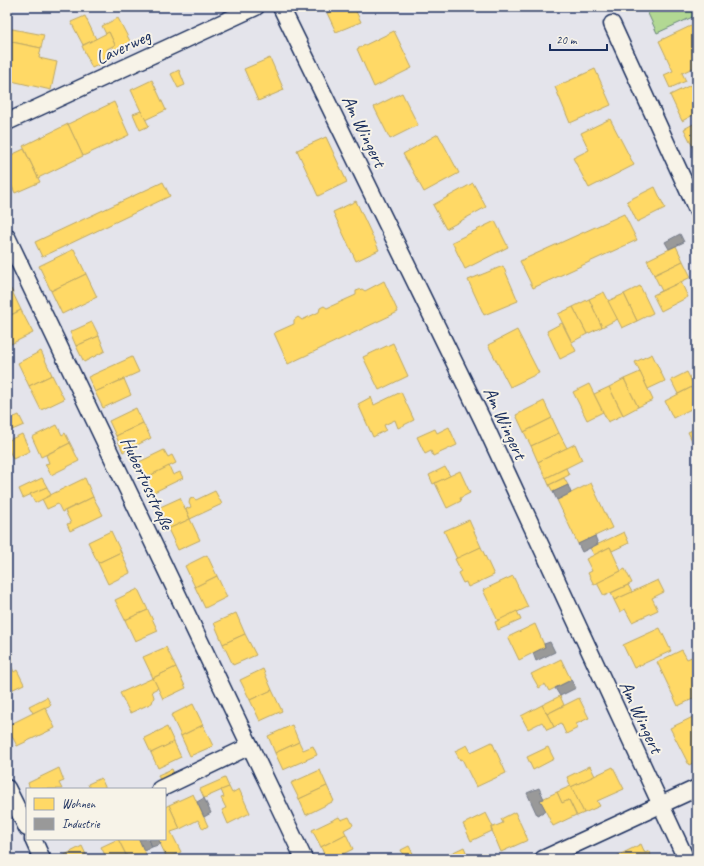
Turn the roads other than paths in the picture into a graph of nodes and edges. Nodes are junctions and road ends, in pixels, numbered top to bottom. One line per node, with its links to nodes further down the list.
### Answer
1 (256, 7): 4 (street, Laverweg)
2 (281, 7): 11 (street, Am Wingert)
3 (612, 24): 5 (street)
4 (7, 122)
5 (697, 210)
6 (7, 237): 7 (street, Hubertusstraße)
7 (250, 746): 9 (street); 15 (street, Hubertusstraße)
8 (7, 788): 12 (street)
9 (162, 788)
10 (697, 788): 11 (street)
11 (660, 805): 16 (street); 17 (street, Am Wingert)
12 (26, 826)
13 (32, 840): 14 (street)
14 (42, 859)
15 (304, 859)
16 (543, 859)
17 (686, 859)

